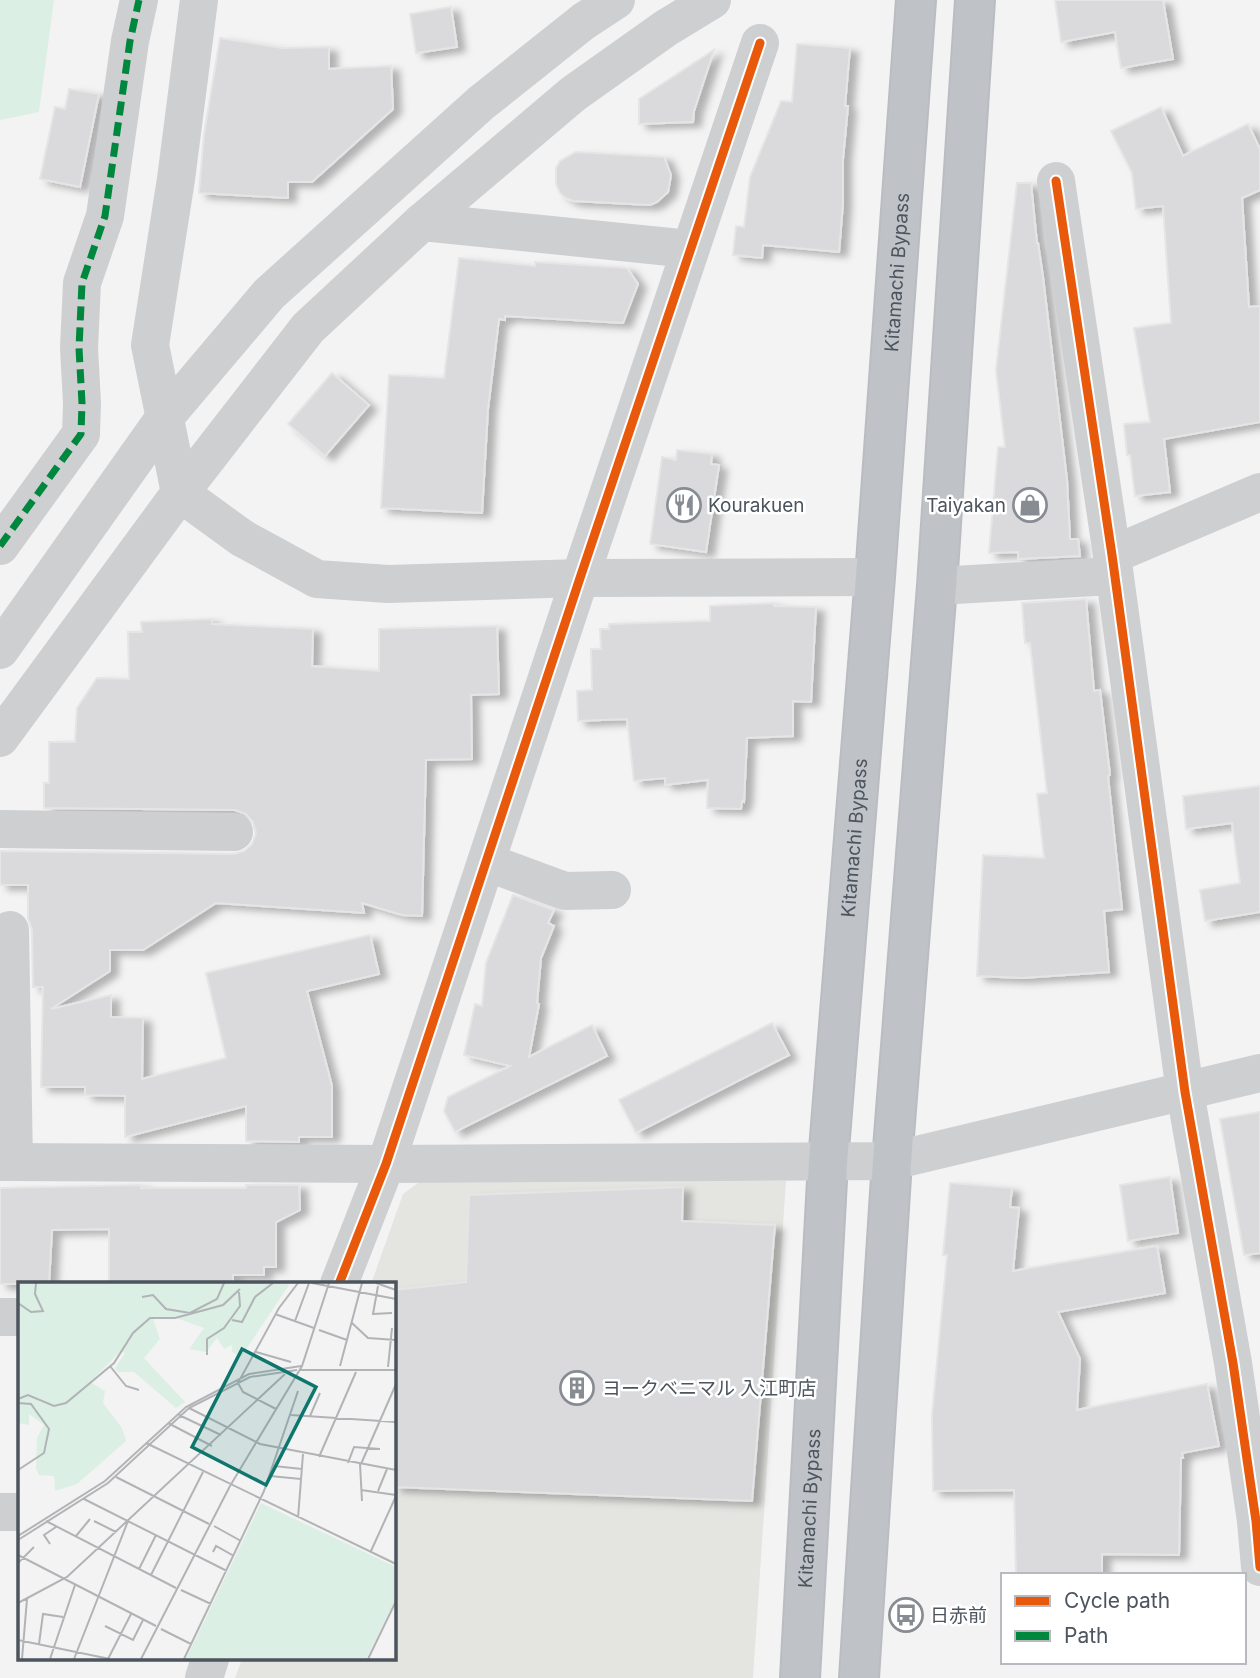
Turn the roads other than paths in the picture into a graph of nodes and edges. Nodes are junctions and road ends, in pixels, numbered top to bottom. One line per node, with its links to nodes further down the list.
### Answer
1 (139, 0): 14 (street)
2 (200, 0): 11 (street)
3 (616, 0): 11 (street)
4 (712, 0): 9 (street)
5 (916, 0): 16 (highway, Kitamachi Bypass)
6 (975, 0): 18 (highway)
7 (760, 43): 10 (street)
8 (1056, 181): 15 (street)
9 (422, 222): 10 (street); 13 (street)
10 (690, 249): 17 (street)
11 (165, 417): 13 (street); 19 (street)
12 (1260, 492): 15 (street)
13 (180, 493): 17 (street); 20 (street)
14 (0, 546)
15 (1112, 566): 18 (street); 27 (street)
16 (875, 577): 17 (street); 30 (highway, Kitamachi Bypass)
17 (580, 578): 23 (street)
18 (937, 586): 28 (highway)
19 (0, 649)
20 (0, 738)
21 (0, 829): 22 (street)
22 (234, 832)
23 (486, 862): 24 (street); 31 (street)
24 (612, 890)
25 (10, 930): 29 (street)
26 (1260, 1073): 27 (street)
27 (1185, 1092): 28 (street); 35 (street)
28 (892, 1161): 30 (street); 43 (highway)
29 (7, 1162): 31 (street)
30 (828, 1162): 31 (street); 42 (highway, Kitamachi Bypass)
31 (386, 1164): 32 (street)
32 (340, 1282)
33 (0, 1317): 34 (street)
34 (18, 1317)
35 (1247, 1358): 38 (street)
36 (0, 1512): 37 (street)
37 (18, 1512)
38 (1258, 1520): 39 (street)
39 (1260, 1567)
40 (210, 1660): 41 (street)
41 (204, 1678)
42 (800, 1678)
43 (859, 1678)

